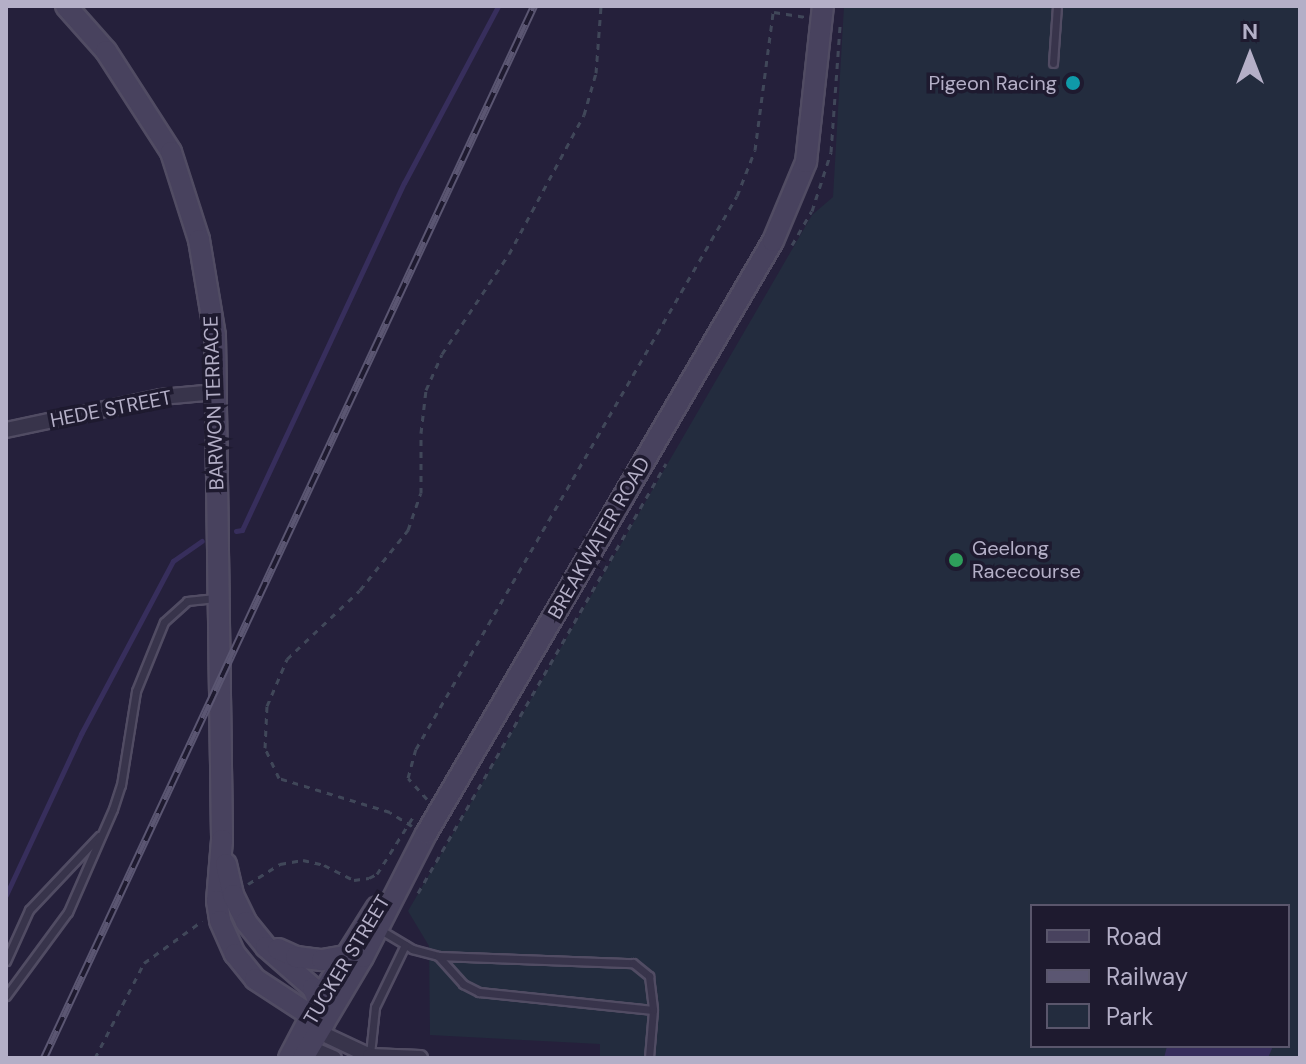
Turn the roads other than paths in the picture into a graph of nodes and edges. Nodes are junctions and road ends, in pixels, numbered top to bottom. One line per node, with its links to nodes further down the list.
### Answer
1 (66, 6): 5 (street, BARWON TERRACE)
2 (1057, 6): 4 (lane)
3 (822, 12): 9 (street, BREAKWATER ROAD)
4 (1053, 63)
5 (216, 392): 6 (street, HEDE STREET); 7 (street, BARWON TERRACE)
6 (6, 430)
7 (220, 598): 8 (lane); 10 (street, BARWON TERRACE)
8 (100, 835): 16 (lane); 17 (lane)
9 (408, 865): 11 (street, TUCKER STREET)
10 (225, 901): 12 (street, BARWON TERRACE); 19 (street, BARWON TERRACE)
11 (373, 926): 13 (lane); 14 (street, TUCKER STREET); 19 (street)
12 (252, 931): 14 (street, BARWON TERRACE); 19 (street, BARWON TERRACE)
13 (405, 945): 15 (lane); 20 (lane)
14 (345, 956): 19 (street, TUCKER STREET)
15 (438, 956): 18 (lane); 18 (lane)
16 (6, 961)
17 (6, 996)
18 (653, 1010): 24 (lane)
19 (313, 1030): 20 (street); 21 (street, TUCKER STREET); 22 (street)
20 (368, 1057): 23 (street)
21 (289, 1058)
22 (334, 1058)
23 (420, 1058)
24 (649, 1058)

